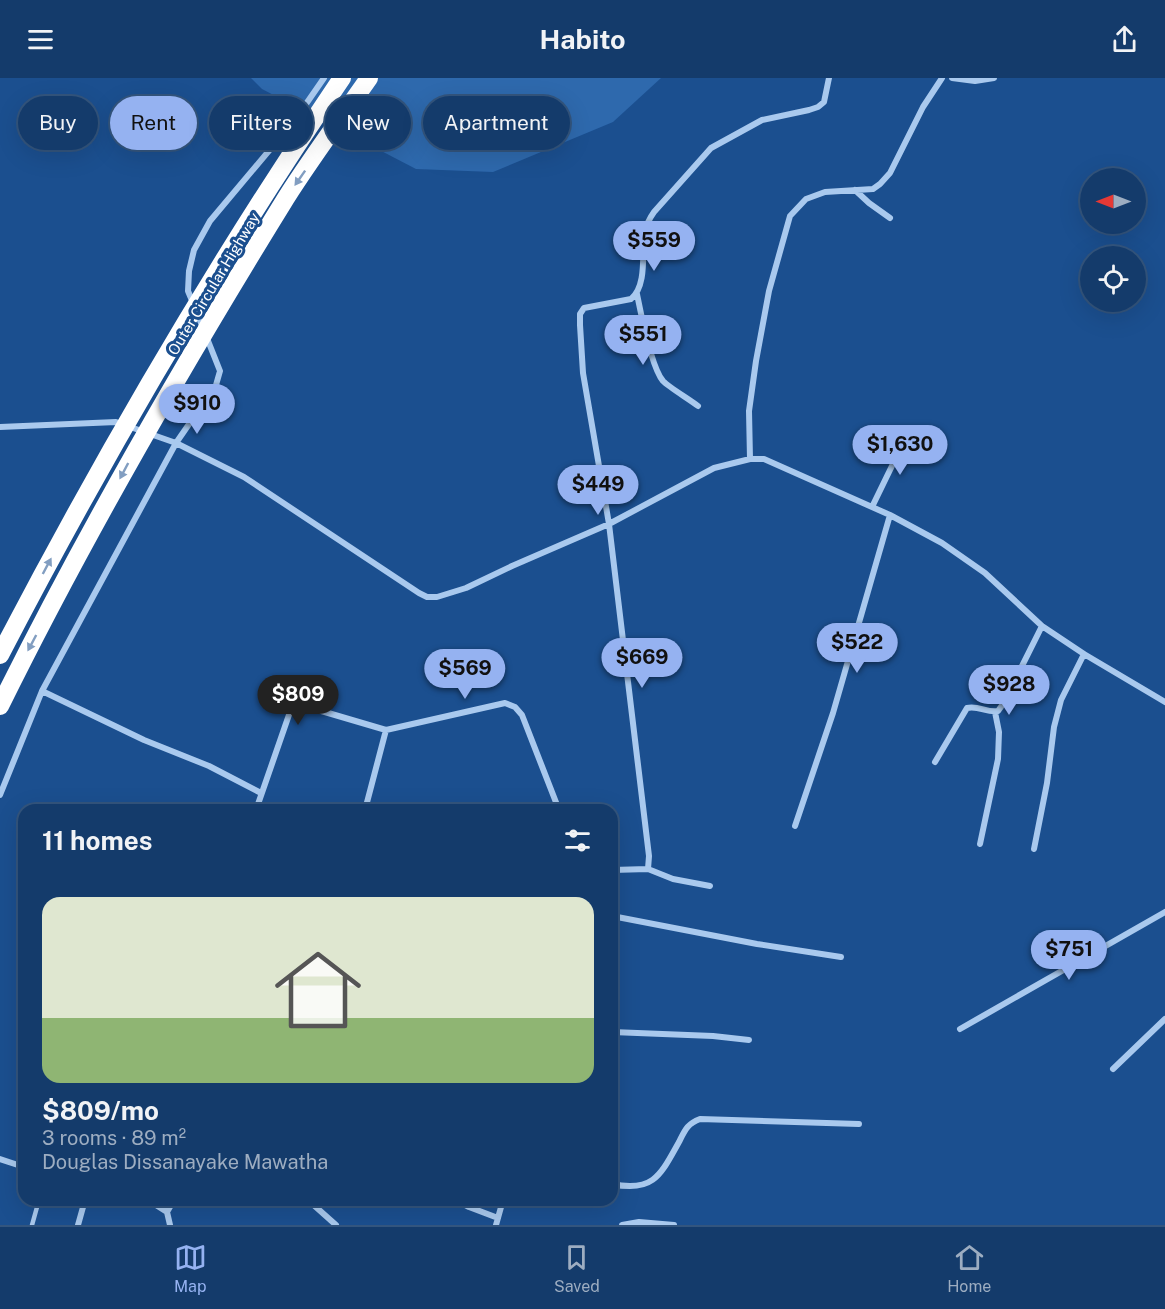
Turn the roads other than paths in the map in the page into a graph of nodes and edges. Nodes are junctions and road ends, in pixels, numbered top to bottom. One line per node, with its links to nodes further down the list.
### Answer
1 (324, 78): 14 (street)
2 (342, 78): 21 (highway, Outer Circular Highway, one-way to 2)
3 (369, 78): 24 (highway, Outer Circular Highway, one-way to 24)
4 (829, 78): 10 (street)
5 (942, 78): 8 (street)
6 (952, 78): 7 (street)
7 (994, 78)
8 (855, 190): 9 (street); 15 (street)
9 (890, 218)
10 (638, 294): 11 (street); 18 (street)
11 (698, 406)
12 (0, 427): 14 (street)
13 (907, 435): 16 (street)
14 (176, 443): 18 (street); 22 (street)
15 (750, 459): 16 (street); 18 (street)
16 (872, 507): 17 (street)
17 (890, 514): 19 (street); 33 (street)
18 (609, 524): 36 (street)
19 (1042, 626): 20 (street); 25 (street)
20 (1084, 654): 23 (street); 35 (street)
21 (0, 655)
22 (42, 691): 28 (street); 29 (street)
23 (1165, 702)
24 (0, 706)
25 (995, 712): 27 (street); 34 (street)
26 (386, 730): 28 (street); 31 (street); 32 (street)
27 (935, 762)
28 (261, 793): 30 (street)
29 (0, 795)
30 (258, 804)
31 (367, 804)
32 (557, 804)
33 (795, 825)
34 (980, 844)
35 (1034, 849)
36 (648, 869): 37 (street); 38 (street)
37 (618, 870)
38 (710, 886)
39 (1165, 912): 43 (street)
40 (618, 917): 41 (street)
41 (841, 957)
42 (1165, 1019): 46 (street)
43 (960, 1029)
44 (618, 1032): 45 (street)
45 (749, 1040)
46 (1113, 1069)
47 (859, 1124): 51 (street)
48 (1, 1159): 49 (street); 50 (lane)
49 (18, 1165)
50 (0, 1168)
51 (618, 1186)
52 (37, 1206): 61 (lane)
53 (84, 1206): 62 (street)
54 (158, 1206): 59 (street)
55 (170, 1206): 59 (street)
56 (315, 1206): 64 (street)
57 (466, 1206): 60 (street)
58 (501, 1206): 60 (street)
59 (167, 1212): 63 (street)
60 (497, 1222)
61 (32, 1225)
62 (78, 1225)
63 (170, 1225)
64 (336, 1225)
65 (622, 1225): 66 (street)
66 (674, 1225)

